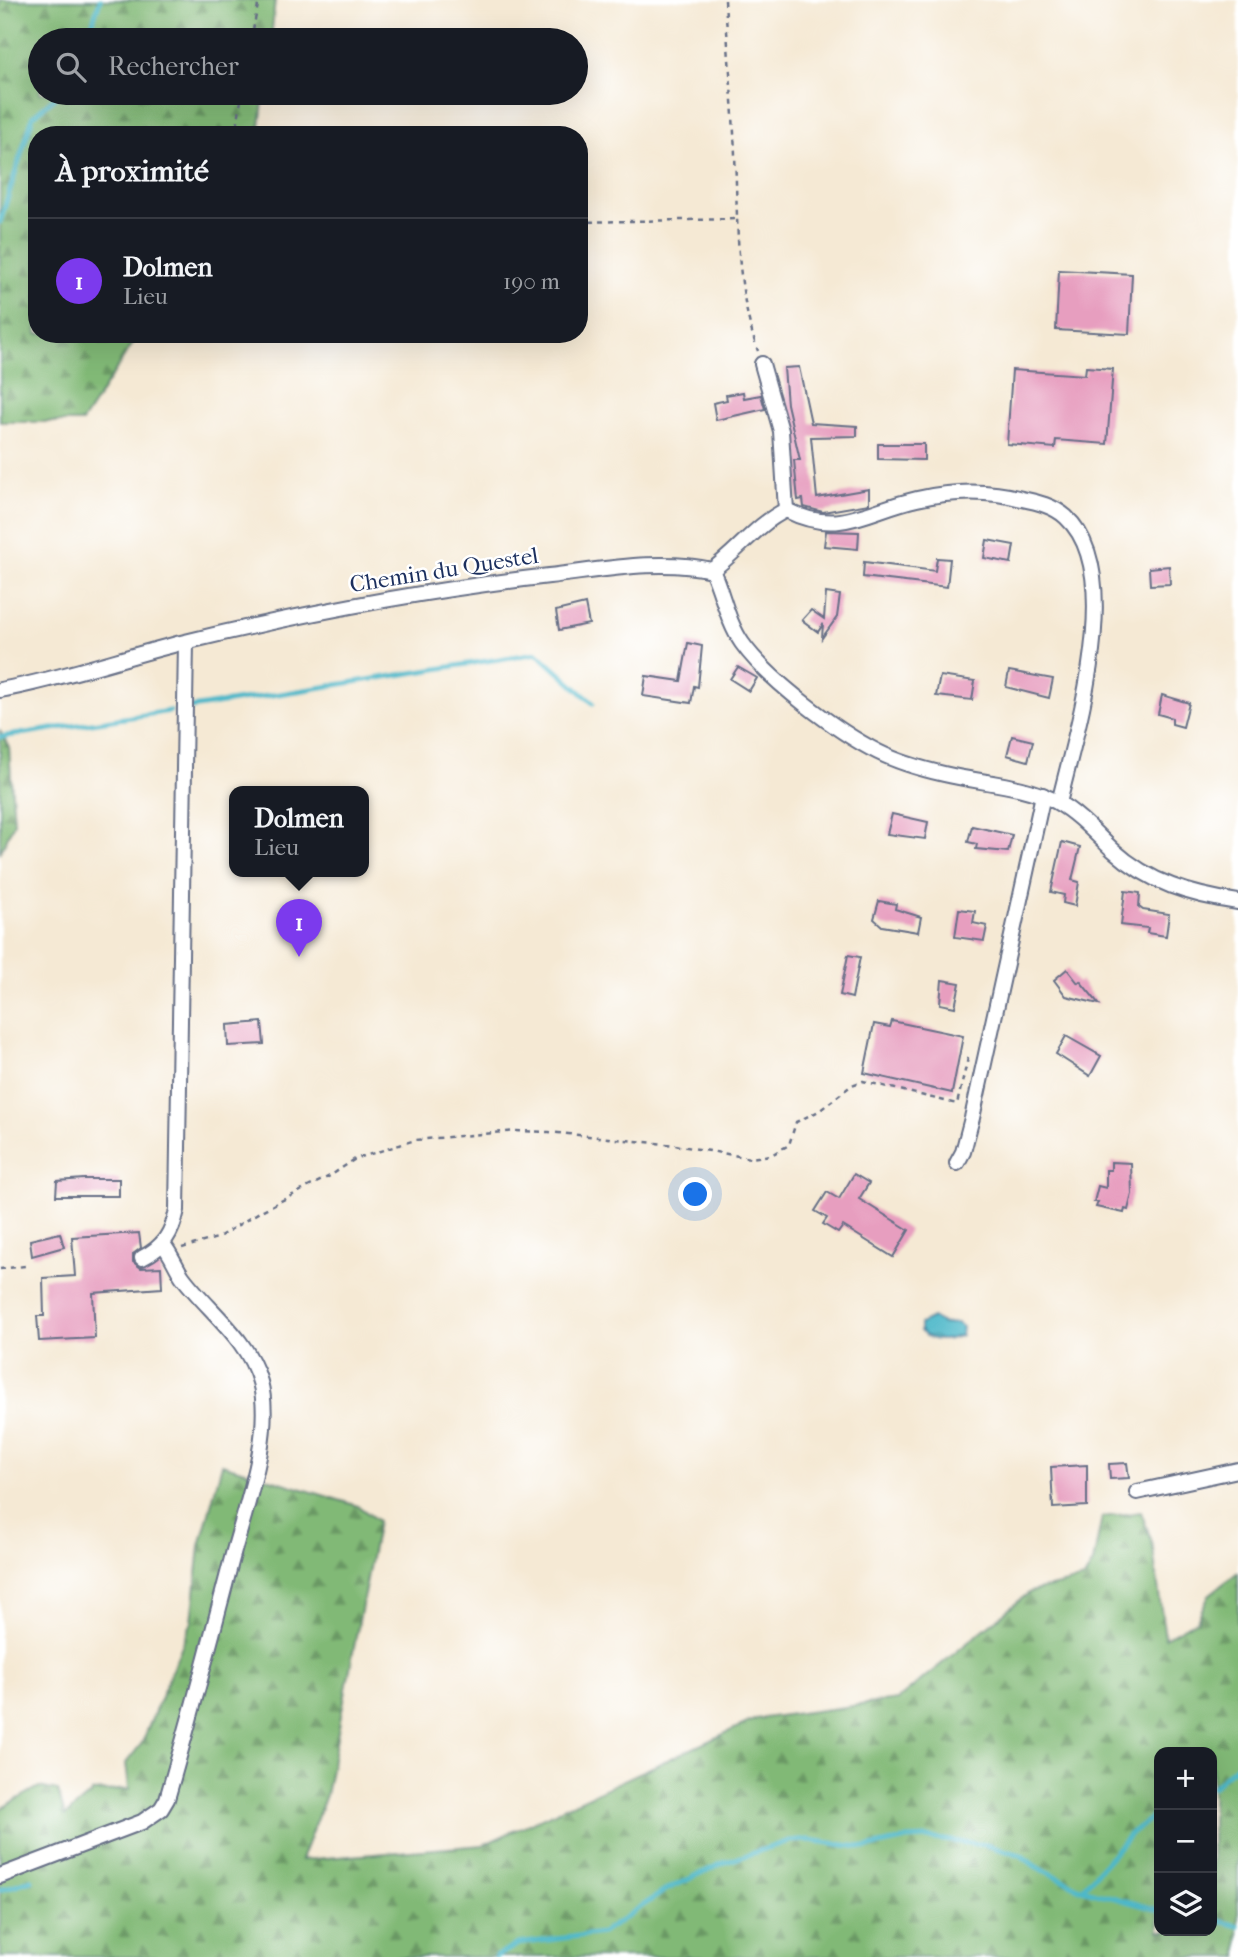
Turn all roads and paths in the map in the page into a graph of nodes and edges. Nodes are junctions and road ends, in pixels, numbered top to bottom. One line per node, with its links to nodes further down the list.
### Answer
1 (259, 0): 3 (path)
2 (725, 0): 6 (path)
3 (253, 28)
4 (240, 105): 5 (path)
5 (237, 126)
6 (737, 219): 7 (path); 8 (path)
7 (588, 222)
8 (762, 364): 9 (street)
9 (786, 510): 10 (street); 14 (street)
10 (712, 569): 11 (street, Chemin du Questel); 13 (street)
11 (186, 642): 12 (street, Chemin du Questel); 18 (street)
12 (0, 690)
13 (1043, 795): 14 (street); 17 (street)
14 (1059, 803): 15 (street)
15 (1238, 902)
16 (971, 1047): 18 (path)
17 (957, 1163)
18 (166, 1247): 19 (street); 24 (street)
19 (142, 1258)
20 (25, 1266): 21 (path)
21 (0, 1269)
22 (1238, 1470): 23 (street)
23 (1137, 1492)
24 (0, 1876)

